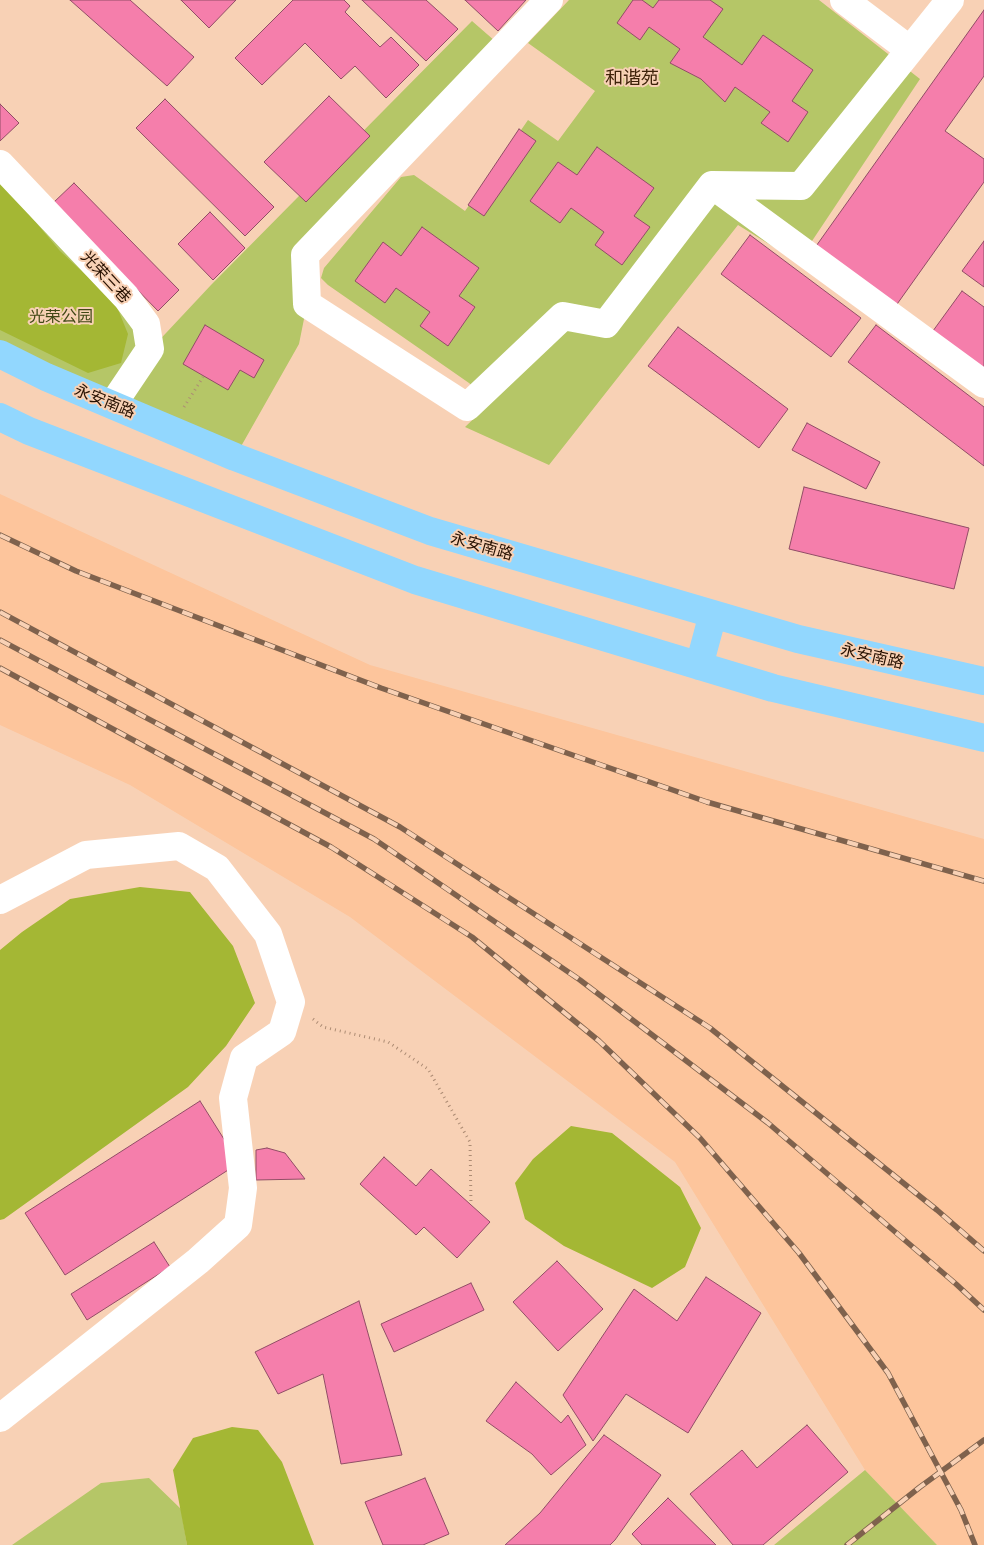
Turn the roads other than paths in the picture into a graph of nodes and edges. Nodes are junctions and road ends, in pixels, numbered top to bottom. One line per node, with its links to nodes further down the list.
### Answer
1 (549, 0): 6 (street)
2 (844, 0): 4 (street)
3 (950, 0): 4 (street)
4 (910, 50): 6 (street)
5 (0, 164): 9 (street, 光荣三巷)
6 (712, 185): 8 (street)
7 (0, 354): 9 (main road, 永安南路)
8 (984, 384)
9 (113, 404): 11 (main road, 永安南路)
10 (0, 417): 12 (main road)
11 (713, 614): 12 (main road); 13 (main road, 永安南路)
12 (699, 666): 14 (main road)
13 (984, 681)
14 (984, 738)
15 (0, 900): 16 (street)
16 (0, 1418)

